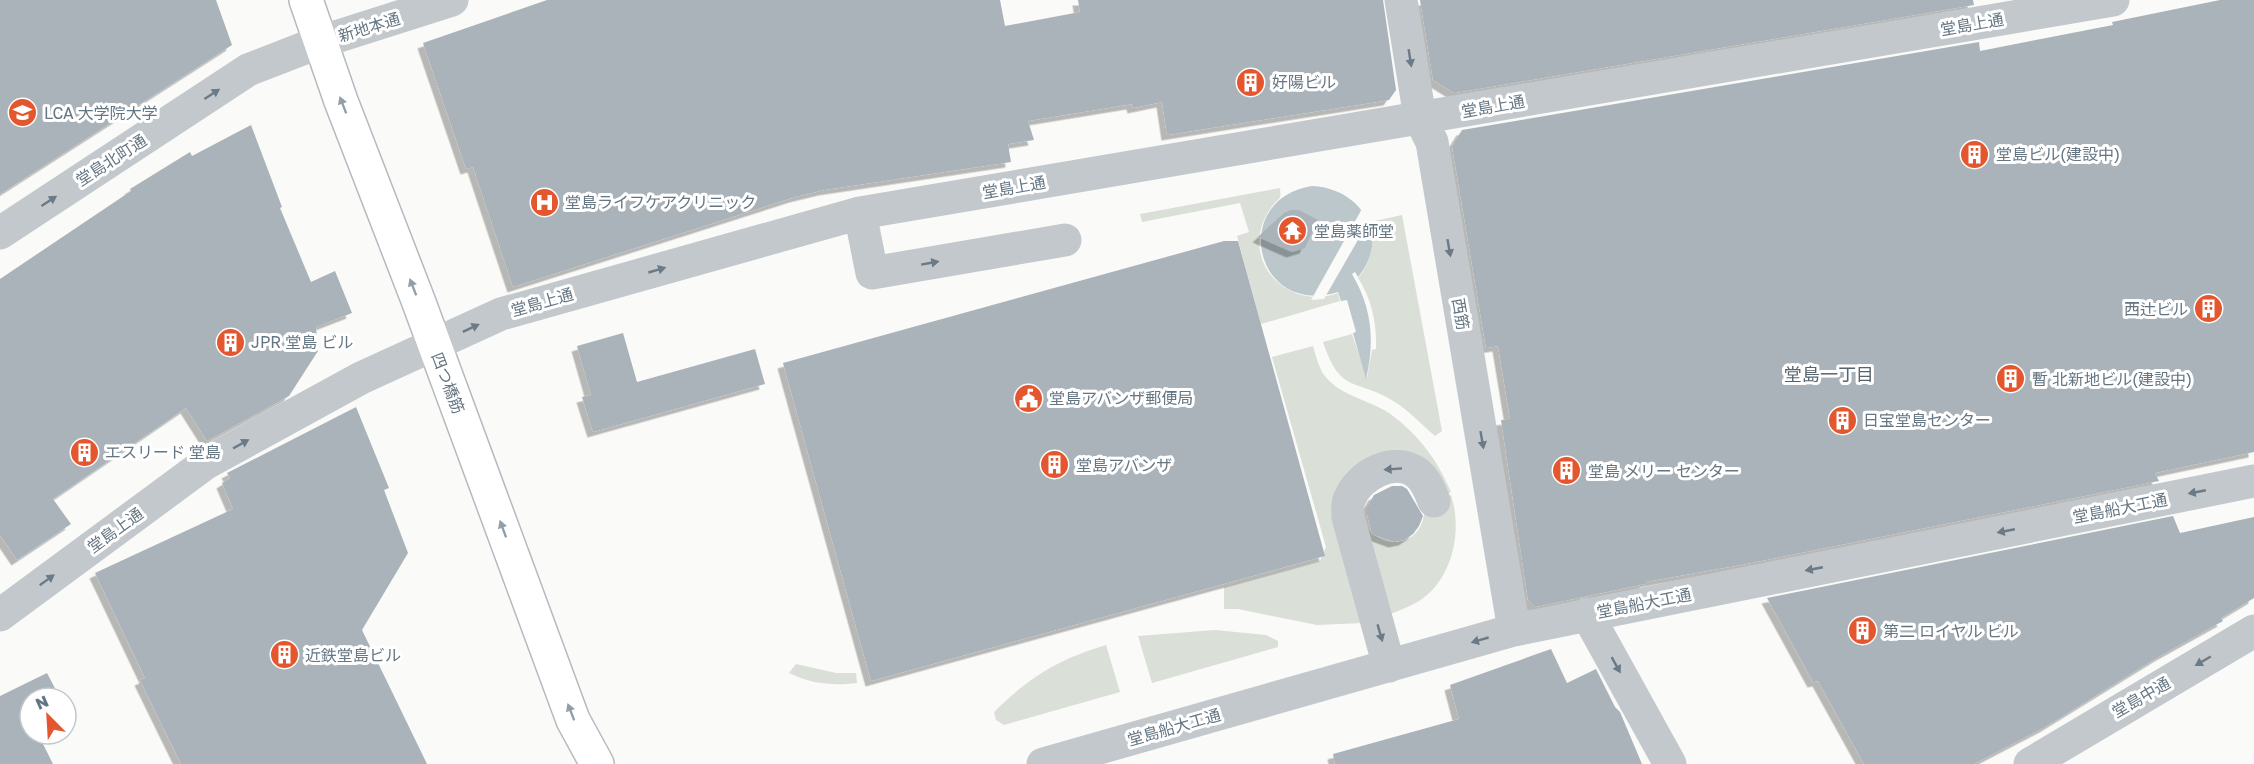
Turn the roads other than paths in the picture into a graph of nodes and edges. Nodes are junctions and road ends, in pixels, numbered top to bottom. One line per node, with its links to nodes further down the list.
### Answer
1 (306, 0): 5 (main road, 四つ橋筋)
2 (453, 0): 5 (street, 新地本通)
3 (1401, 0): 6 (street, 西筋, one-way to 6)
4 (2113, 0): 6 (street, 堂島上通)
5 (320, 42): 8 (street, 堂島北町通, one-way to 5); 10 (main road, 四つ橋筋, one-way to 5)
6 (1420, 118): 7 (street, 堂島上通); 15 (street, 西筋, one-way to 15)
7 (860, 213): 9 (street, one-way to 9); 10 (street, 堂島上通, one-way to 7)
8 (0, 233)
9 (1065, 240)
10 (434, 345): 14 (street, 堂島上通, one-way to 10); 18 (main road, 四つ橋筋, one-way to 10)
11 (2254, 480): 13 (street, 堂島船大工通, one-way to 13)
12 (1434, 501): 17 (street, one-way to 17)
13 (1587, 614): 15 (street, 堂島船大工通); 20 (street, one-way to 20)
14 (0, 615)
15 (1514, 630): 17 (street, 堂島船大工通, one-way to 17)
16 (2254, 631): 21 (street, 堂島中通, one-way to 21)
17 (1389, 666): 19 (street, 堂島船大工通)
18 (597, 764)
19 (1043, 764)
20 (1670, 764)
21 (2030, 764)

